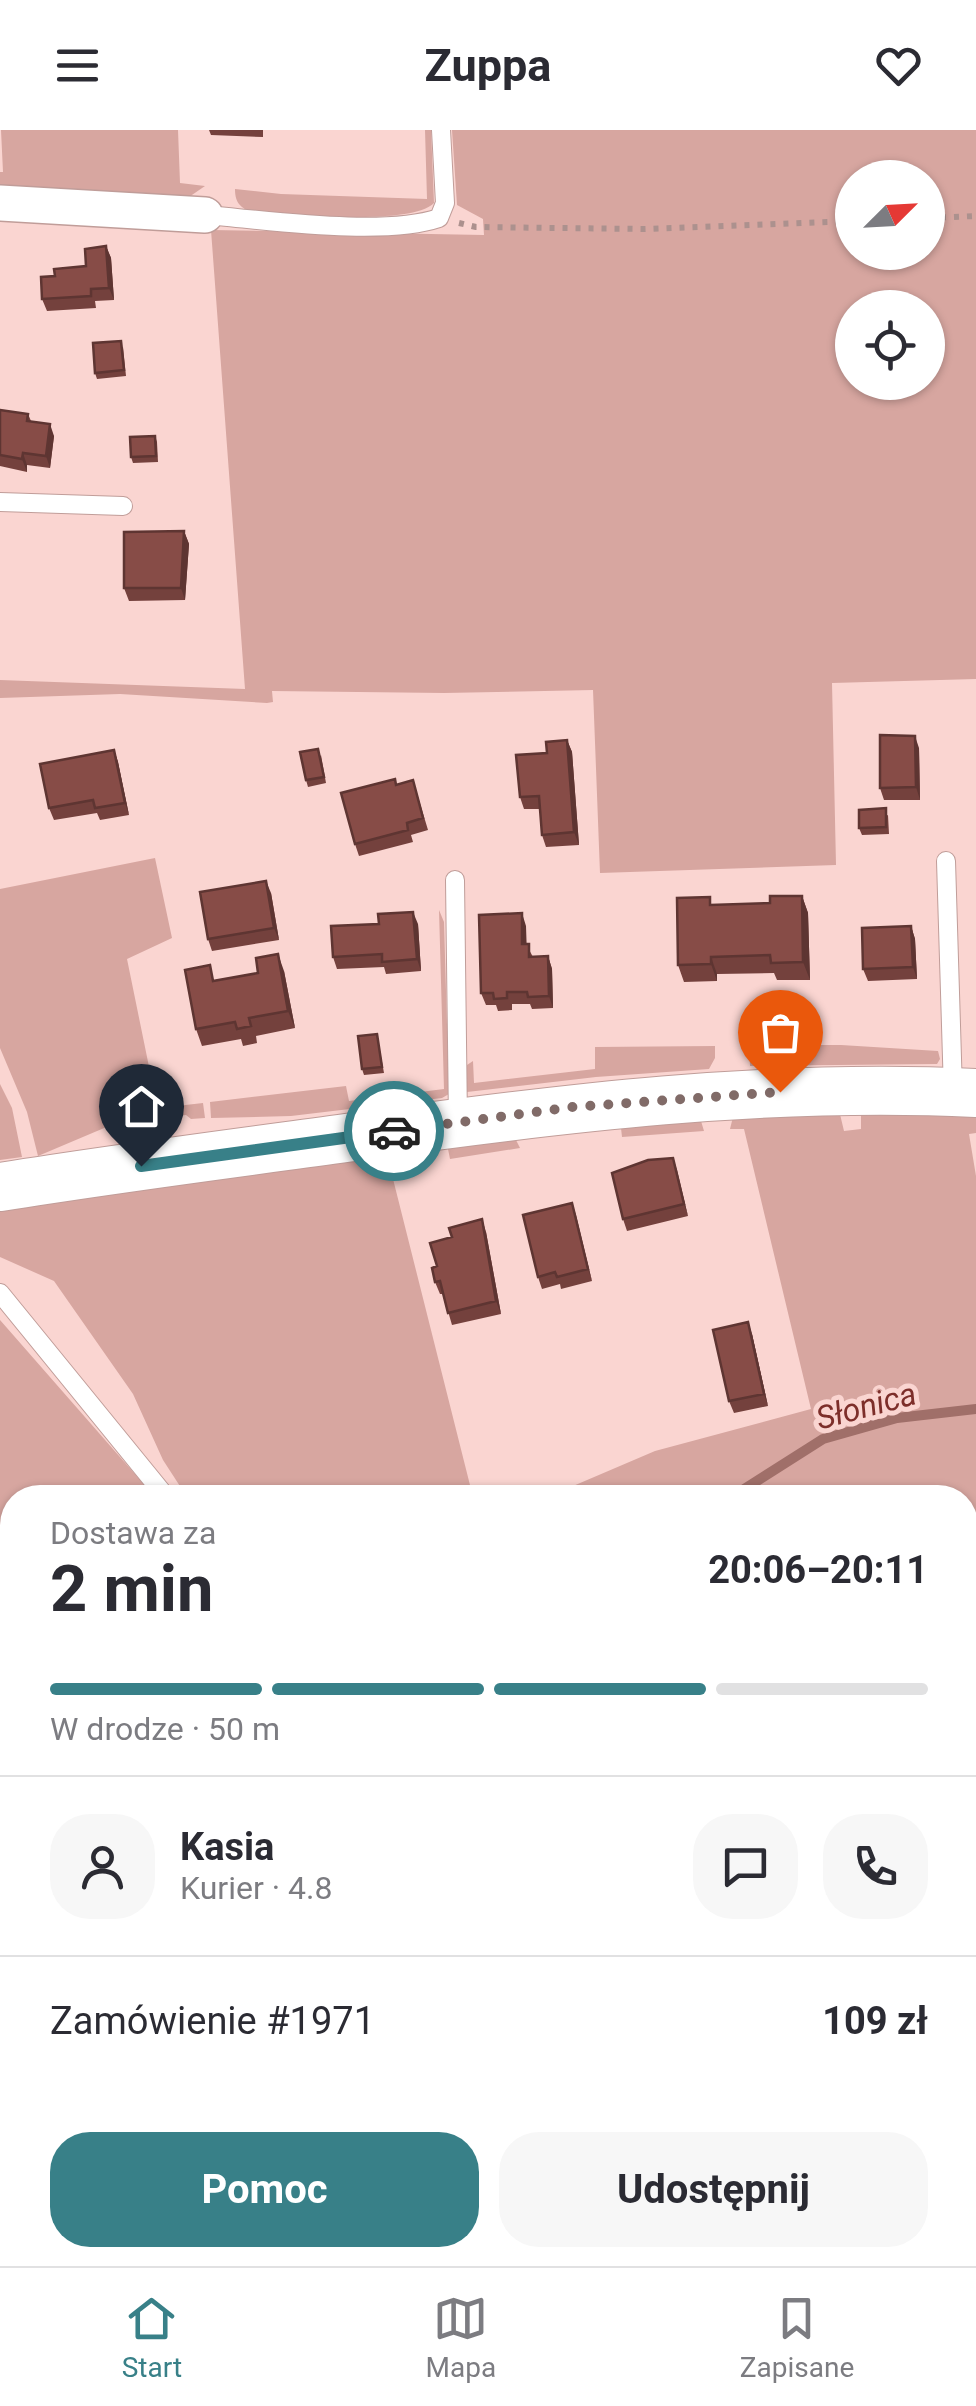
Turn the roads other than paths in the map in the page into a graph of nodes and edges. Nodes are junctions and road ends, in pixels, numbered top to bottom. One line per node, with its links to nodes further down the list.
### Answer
1 (441, 130): 3 (lane)
2 (0, 203): 3 (street)
3 (206, 215)
4 (0, 502): 5 (lane)
5 (123, 506)
6 (946, 861): 8 (lane)
7 (455, 880): 9 (lane)
8 (964, 1092): 9 (street)
9 (458, 1122): 10 (street)
10 (0, 1187)
11 (0, 1293): 12 (lane)
12 (156, 1485)

